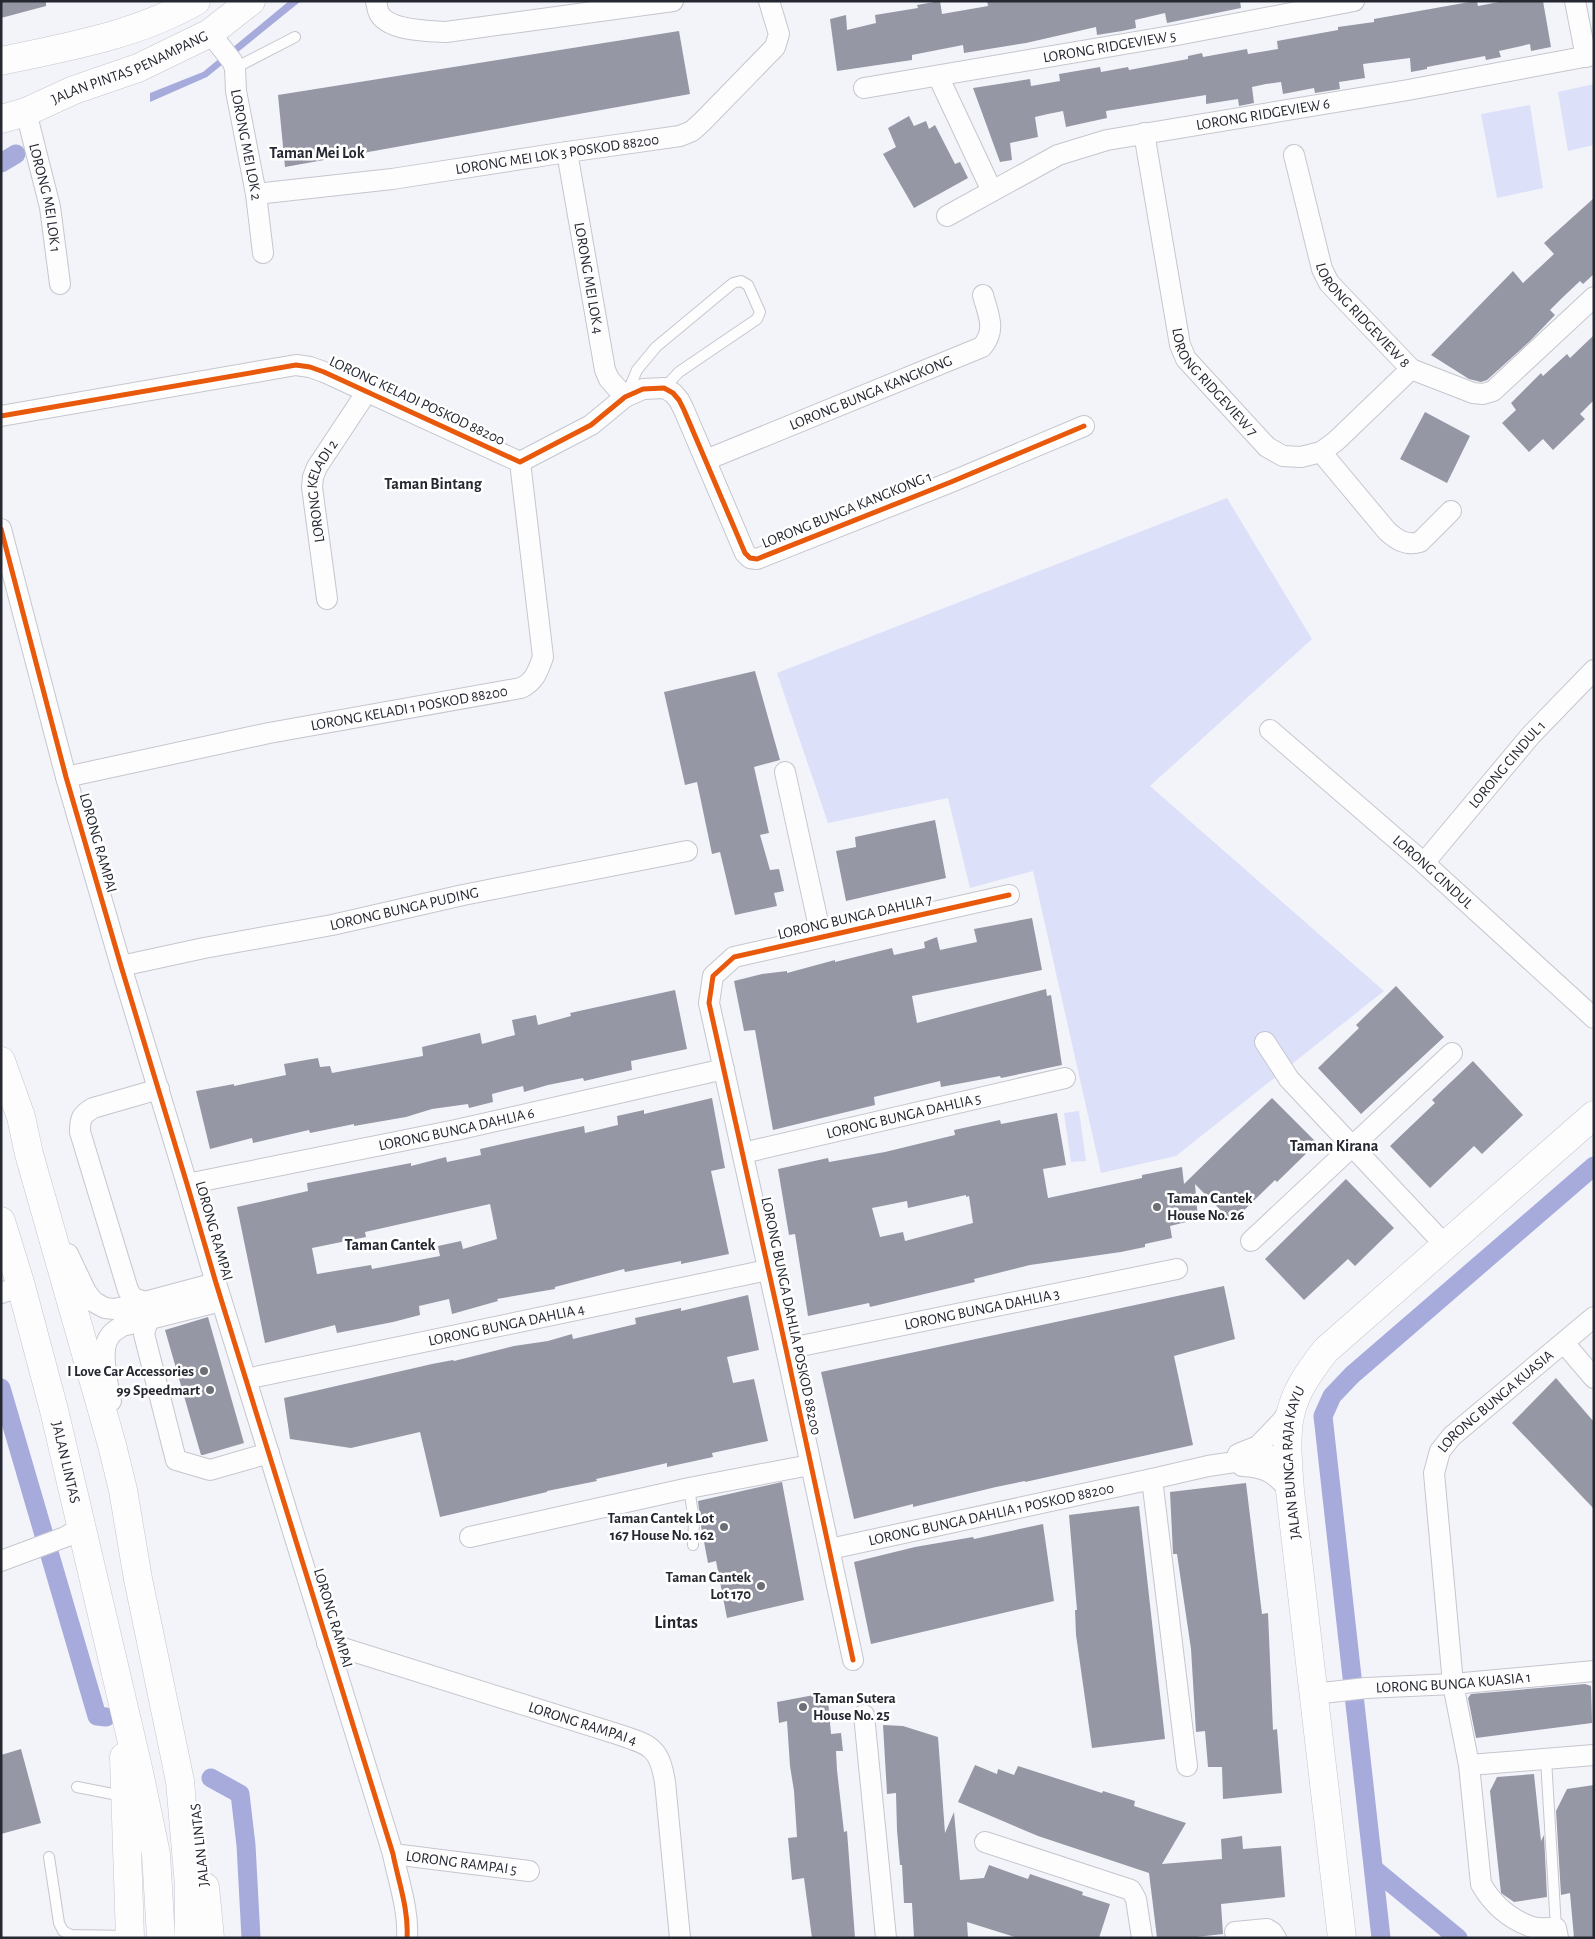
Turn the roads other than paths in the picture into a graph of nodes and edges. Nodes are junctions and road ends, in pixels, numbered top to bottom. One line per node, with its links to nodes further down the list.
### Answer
1 (196, 1): 11 (main road, JALAN PINTAS PENAMPANG)
2 (251, 1): 8 (main road, JALAN PINTAS PENAMPANG)
3 (376, 1): 4 (street)
4 (673, 1)
5 (768, 1): 17 (street, LORONG MEI LOK 3 POSKOD 88200)
6 (1354, 1): 13 (street, LORONG RIDGEVIEW 5)
7 (1575, 1): 10 (street)
8 (210, 32): 12 (street); 15 (main road, JALAN PINTAS PENAMPANG)
9 (295, 37): 12 (lane)
10 (1590, 56): 16 (street, LORONG RIDGEVIEW 6)
11 (1, 61)
12 (233, 64): 20 (street, LORONG MEI LOK 2)
13 (938, 76): 14 (street, LORONG RIDGEVIEW 5); 19 (street)
14 (864, 88)
15 (14, 115): 23 (street, LORONG MEI LOK 1)
16 (1144, 133): 19 (street, LORONG RIDGEVIEW 6); 32 (street, LORONG RIDGEVIEW 7)
17 (567, 152): 20 (street, LORONG MEI LOK 3 POSKOD 88200); 29 (street, LORONG MEI LOK 4)
18 (1294, 155): 26 (street, LORONG RIDGEVIEW 8)
19 (992, 191): 21 (street, LORONG RIDGEVIEW 6)
20 (256, 194): 22 (street, LORONG MEI LOK 2)
21 (947, 216)
22 (262, 253)
23 (60, 284)
24 (983, 295): 33 (street, LORONG BUNGA KANGKONG)
25 (1594, 297): 26 (street, LORONG RIDGEVIEW 8)
26 (1411, 368): 32 (street, LORONG RIDGEVIEW 7)
27 (664, 388): 29 (street); 29 (lane); 33 (street, LORONG BUNGA KANGKONG 1)
28 (366, 393): 30 (street, LORONG KELADI POSKOD 88200); 34 (street, LORONG KELADI POSKOD 88200); 37 (street, LORONG KELADI 2)
29 (625, 397): 34 (street)
30 (1, 416)
31 (1084, 426): 33 (street, LORONG BUNGA KANGKONG 1)
32 (1321, 452): 35 (street)
33 (706, 460)
34 (520, 462): 41 (street, LORONG KELADI 1 POSKOD 88200)
35 (1451, 511)
36 (1, 528): 41 (street, LORONG RAMPAI)
37 (327, 599)
38 (1594, 670): 43 (street, LORONG CINDUL 1)
39 (1270, 730): 43 (street, LORONG CINDUL)
40 (785, 772): 45 (street)
41 (66, 776): 46 (street, LORONG RAMPAI)
42 (688, 851): 46 (street, LORONG BUNGA PUDING)
43 (1424, 863): 48 (street, LORONG CINDUL)
44 (1009, 895): 45 (street, LORONG BUNGA DAHLIA 7)
45 (821, 936): 47 (street, LORONG BUNGA DAHLIA 7)
46 (121, 966): 54 (street, LORONG RAMPAI)
47 (713, 976): 52 (street, LORONG BUNGA DAHLIA POSKOD 88200)
48 (1594, 1018)
49 (1265, 1042): 56 (street)
50 (1452, 1054): 56 (street)
51 (1, 1061): 58 (main road, JALAN LINTAS)
52 (724, 1069): 57 (street, LORONG BUNGA DAHLIA POSKOD 88200); 59 (street, LORONG BUNGA DAHLIA 6)
53 (1064, 1078): 57 (street, LORONG BUNGA DAHLIA 5)
54 (159, 1089): 59 (street, LORONG RAMPAI); 67 (street)
55 (1594, 1115): 62 (main road, JALAN BUNGA RAJA KAYU)
56 (1353, 1146): 61 (street); 62 (street)
57 (743, 1153): 63 (street, LORONG BUNGA DAHLIA POSKOD 88200)
58 (28, 1154): 67 (street); 74 (main road, JALAN LINTAS)
59 (188, 1184): 66 (street, LORONG RAMPAI)
60 (1, 1221): 65 (main road, JALAN LINTAS)
61 (1251, 1241)
62 (1445, 1245): 73 (main road, JALAN BUNGA RAJA KAYU)
63 (768, 1270): 70 (street, LORONG BUNGA DAHLIA POSKOD 88200); 72 (street, LORONG BUNGA DAHLIA 4)
64 (1177, 1270): 70 (street, LORONG BUNGA DAHLIA 3)
65 (11, 1289): 82 (main road, JALAN LINTAS)
66 (218, 1292): 67 (street); 72 (street, LORONG RAMPAI)
67 (147, 1311): 74 (street); 75 (street)
68 (1594, 1317): 69 (street, LORONG BUNGA KUASIA)
69 (1564, 1343): 71 (street); 90 (street, LORONG BUNGA KUASIA)
70 (786, 1349): 77 (street, LORONG BUNGA DAHLIA POSKOD 88200)
71 (1594, 1378)
72 (246, 1379): 75 (street, LORONG RAMPAI)
73 (1289, 1411): 76 (main road, JALAN BUNGA RAJA KAYU); 78 (street)
74 (112, 1445): 94 (main road, JALAN LINTAS)
75 (269, 1453): 87 (street, LORONG RAMPAI)
76 (1287, 1454): 78 (street); 81 (main road, JALAN BUNGA RAJA KAYU)
77 (810, 1465): 80 (street); 85 (street, LORONG BUNGA DAHLIA POSKOD 88200)
78 (1208, 1466): 79 (street, LORONG BUNGA DAHLIA 1 POSKOD 88200); 81 (street)
79 (1152, 1479): 85 (street, LORONG BUNGA DAHLIA 1 POSKOD 88200); 98 (street)
80 (689, 1488): 83 (street); 84 (lane)
81 (1290, 1491): 91 (main road, JALAN BUNGA RAJA KAYU)
82 (73, 1533): 86 (street); 92 (main road, JALAN LINTAS)
83 (470, 1536)
84 (694, 1546)
85 (830, 1549): 88 (street, LORONG BUNGA DAHLIA POSKOD 88200)
86 (1, 1561)
87 (327, 1644): 102 (street, LORONG RAMPAI); 112 (street, LORONG RAMPAI 4)
88 (853, 1660)
89 (1594, 1671): 90 (street, LORONG BUNGA KUASIA 1)
90 (1453, 1684): 91 (street, LORONG BUNGA KUASIA 1); 97 (street, LORONG BUNGA KUASIA)
91 (1326, 1693): 116 (main road, JALAN BUNGA RAJA KAYU)
92 (122, 1697): 100 (main road, JALAN LINTAS); 108 (main road, JALAN LINTAS)
93 (864, 1715): 113 (street)
94 (178, 1739): 109 (main road, JALAN LINTAS); 110 (main road, JALAN LINTAS)
95 (1594, 1755): 96 (street)
96 (1546, 1759): 97 (street); 106 (lane)
97 (1470, 1765): 106 (street, LORONG BUNGA KUASIA)
98 (1187, 1766)
99 (77, 1788): 100 (lane)
100 (124, 1796): 107 (main road, JALAN LINTAS)
101 (985, 1842): 114 (street)
102 (393, 1854): 104 (street, LORONG RAMPAI 5); 111 (street, LORONG RAMPAI)
103 (49, 1857): 107 (lane)
104 (529, 1871)
105 (1235, 1932): 115 (street)
106 (1557, 1933)
107 (130, 1937)
108 (161, 1938)
109 (189, 1938)
110 (210, 1938)
111 (407, 1938)
112 (680, 1938)
113 (886, 1938)
114 (1142, 1938)
115 (1276, 1938)
116 (1342, 1938)

